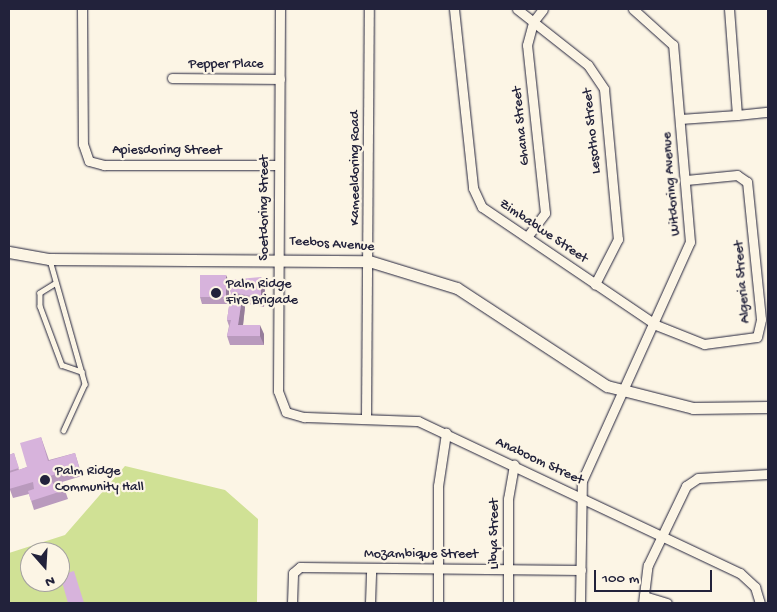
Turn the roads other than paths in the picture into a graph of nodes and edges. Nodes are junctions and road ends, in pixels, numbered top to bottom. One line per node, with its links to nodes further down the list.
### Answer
1 (82, 9): 15 (street, Apiesdoring Street)
2 (280, 9): 11 (street, Soetdoring Street)
3 (369, 9): 21 (street, Kameeldoring Road)
4 (454, 9): 17 (street, Zimbabwe Street)
5 (517, 9): 9 (street, Lesotho Street)
6 (543, 9): 9 (street, Ghana Street)
7 (633, 9): 14 (street, Witdoring Avenue)
8 (729, 9): 13 (street)
9 (533, 22): 17 (street, Ghana Street); 23 (street, Lesotho Street)
10 (172, 78): 11 (street, Pepper Place)
11 (280, 79): 15 (street, Soetdoring Street)
12 (768, 112): 13 (street)
13 (737, 115): 14 (street)
14 (680, 119): 16 (street, Witdoring Avenue)
15 (279, 165): 19 (street, Soetdoring Street)
16 (686, 180): 24 (street, Witdoring Avenue); 24 (street, Algeria Street)
17 (526, 237): 23 (street, Zimbabwe Street)
18 (9, 252): 20 (street, Teebos Avenue)
19 (279, 257): 20 (street, Teebos Avenue); 21 (street, Teebos Avenue); 27 (street, Soetdoring Street)
20 (49, 258): 22 (lane)
21 (370, 260): 26 (street, Teebos Avenue); 29 (street, Kameeldoring Road)
22 (56, 283): 25 (lane); 25 (lane)
23 (595, 284): 24 (street, Zimbabwe Street)
24 (656, 325): 26 (street, Witdoring Avenue)
25 (82, 372): 30 (lane)
26 (626, 393): 28 (street, Teebos Avenue); 34 (street, Witdoring Avenue)
27 (282, 407): 29 (street, Anaboom Street)
28 (768, 407)
29 (366, 416): 31 (street, Anaboom Street)
30 (64, 430)
31 (446, 433): 32 (street, Anaboom Street); 37 (street)
32 (514, 465): 34 (street, Anaboom Street); 38 (street, Libya Street)
33 (768, 474): 35 (street)
34 (580, 495): 35 (street, Anaboom Street); 39 (street)
35 (663, 536): 40 (street); 47 (street, Anaboom Street)
36 (371, 569): 37 (street, Mozambique Street); 41 (street, Mozambique Street); 42 (street)
37 (437, 569): 38 (street, Mozambique Street); 43 (street)
38 (508, 569): 39 (street, Mozambique Street); 44 (street, Libya Street)
39 (581, 570): 45 (street)
40 (644, 600): 46 (street)
41 (292, 603)
42 (370, 603)
43 (438, 603)
44 (508, 603)
45 (580, 603)
46 (667, 603)
47 (760, 603)

